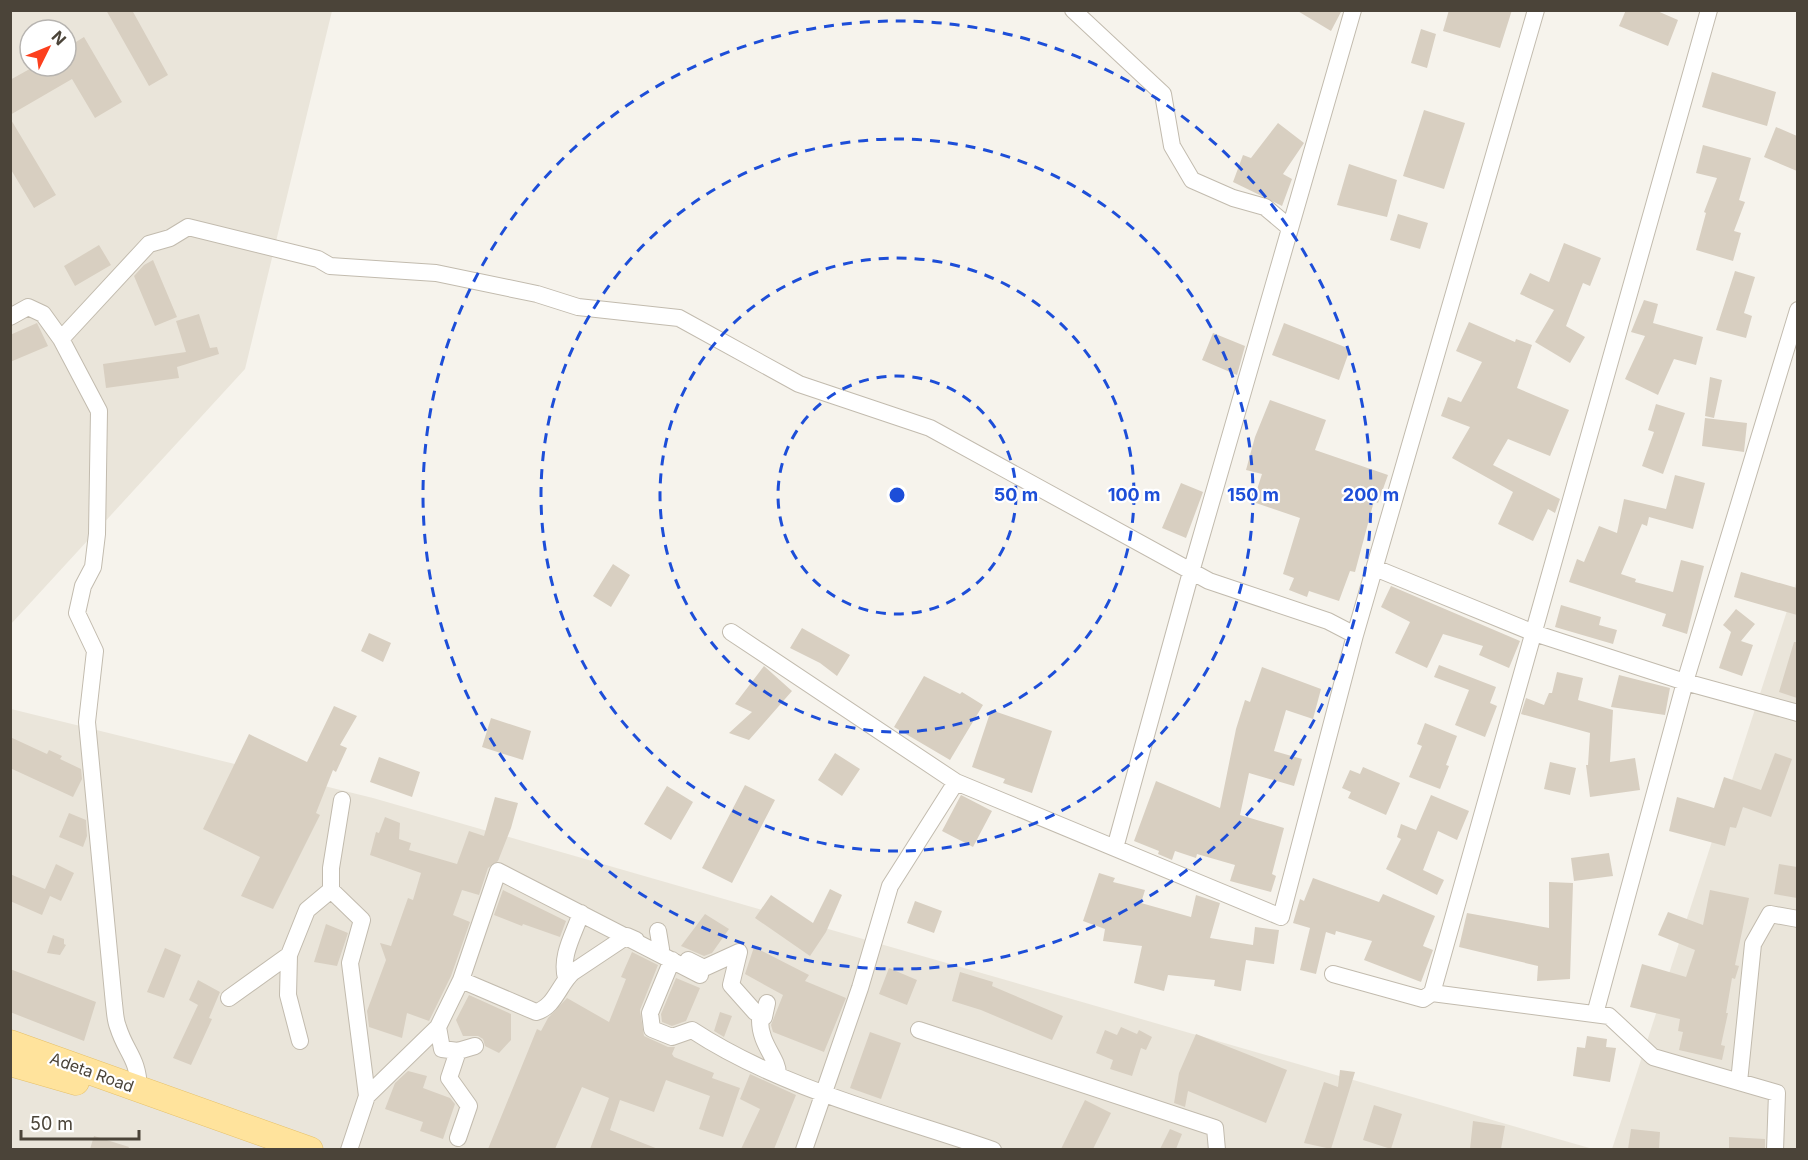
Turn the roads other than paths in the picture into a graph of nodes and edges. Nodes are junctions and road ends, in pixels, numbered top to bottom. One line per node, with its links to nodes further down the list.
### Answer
1 (1073, 10): 5 (street)
2 (1353, 10): 5 (street)
3 (1536, 10): 9 (street)
4 (1709, 10): 12 (street)
5 (1290, 228): 10 (street)
6 (1797, 310): 14 (street)
7 (10, 317): 8 (street)
8 (61, 339): 10 (street); 42 (street)
9 (1375, 568): 12 (street); 13 (street)
10 (1191, 572): 13 (street); 18 (street)
11 (731, 632): 16 (street)
12 (1534, 633): 14 (street); 30 (street)
13 (1355, 635): 18 (street)
14 (1685, 682): 15 (street); 32 (street)
15 (1797, 713)
16 (956, 782): 18 (street); 43 (street)
17 (342, 800): 19 (street)
18 (1115, 848)
19 (331, 890): 24 (street); 44 (street)
20 (581, 913): 23 (street); 28 (street); 29 (street)
21 (1797, 919): 41 (street)
22 (658, 931): 25 (street)
23 (627, 936): 25 (street); 28 (street)
24 (289, 955): 31 (street); 35 (street)
25 (676, 955): 27 (street); 40 (street); 40 (street)
26 (1333, 974): 30 (street)
27 (700, 975)
28 (566, 978): 29 (street)
29 (461, 980): 33 (street)
30 (1432, 993): 32 (street)
31 (229, 998)
32 (1595, 1014): 41 (street)
33 (438, 1027): 38 (street); 44 (street)
34 (919, 1030): 51 (street)
35 (300, 1041)
36 (10, 1043): 42 (main road, Adeta Road)
37 (475, 1046): 38 (street)
38 (458, 1052): 45 (street)
39 (10, 1063): 46 (main road, Adeta Road)
40 (778, 1074): 43 (street)
41 (1739, 1082): 52 (street)
42 (139, 1089): 47 (main road, Adeta Road)
43 (822, 1092): 49 (street); 50 (street)
44 (367, 1096): 48 (street)
45 (458, 1138)
46 (260, 1149)
47 (310, 1149)
48 (349, 1149)
49 (804, 1149)
50 (993, 1149)
51 (1217, 1149)
52 (1775, 1149)

